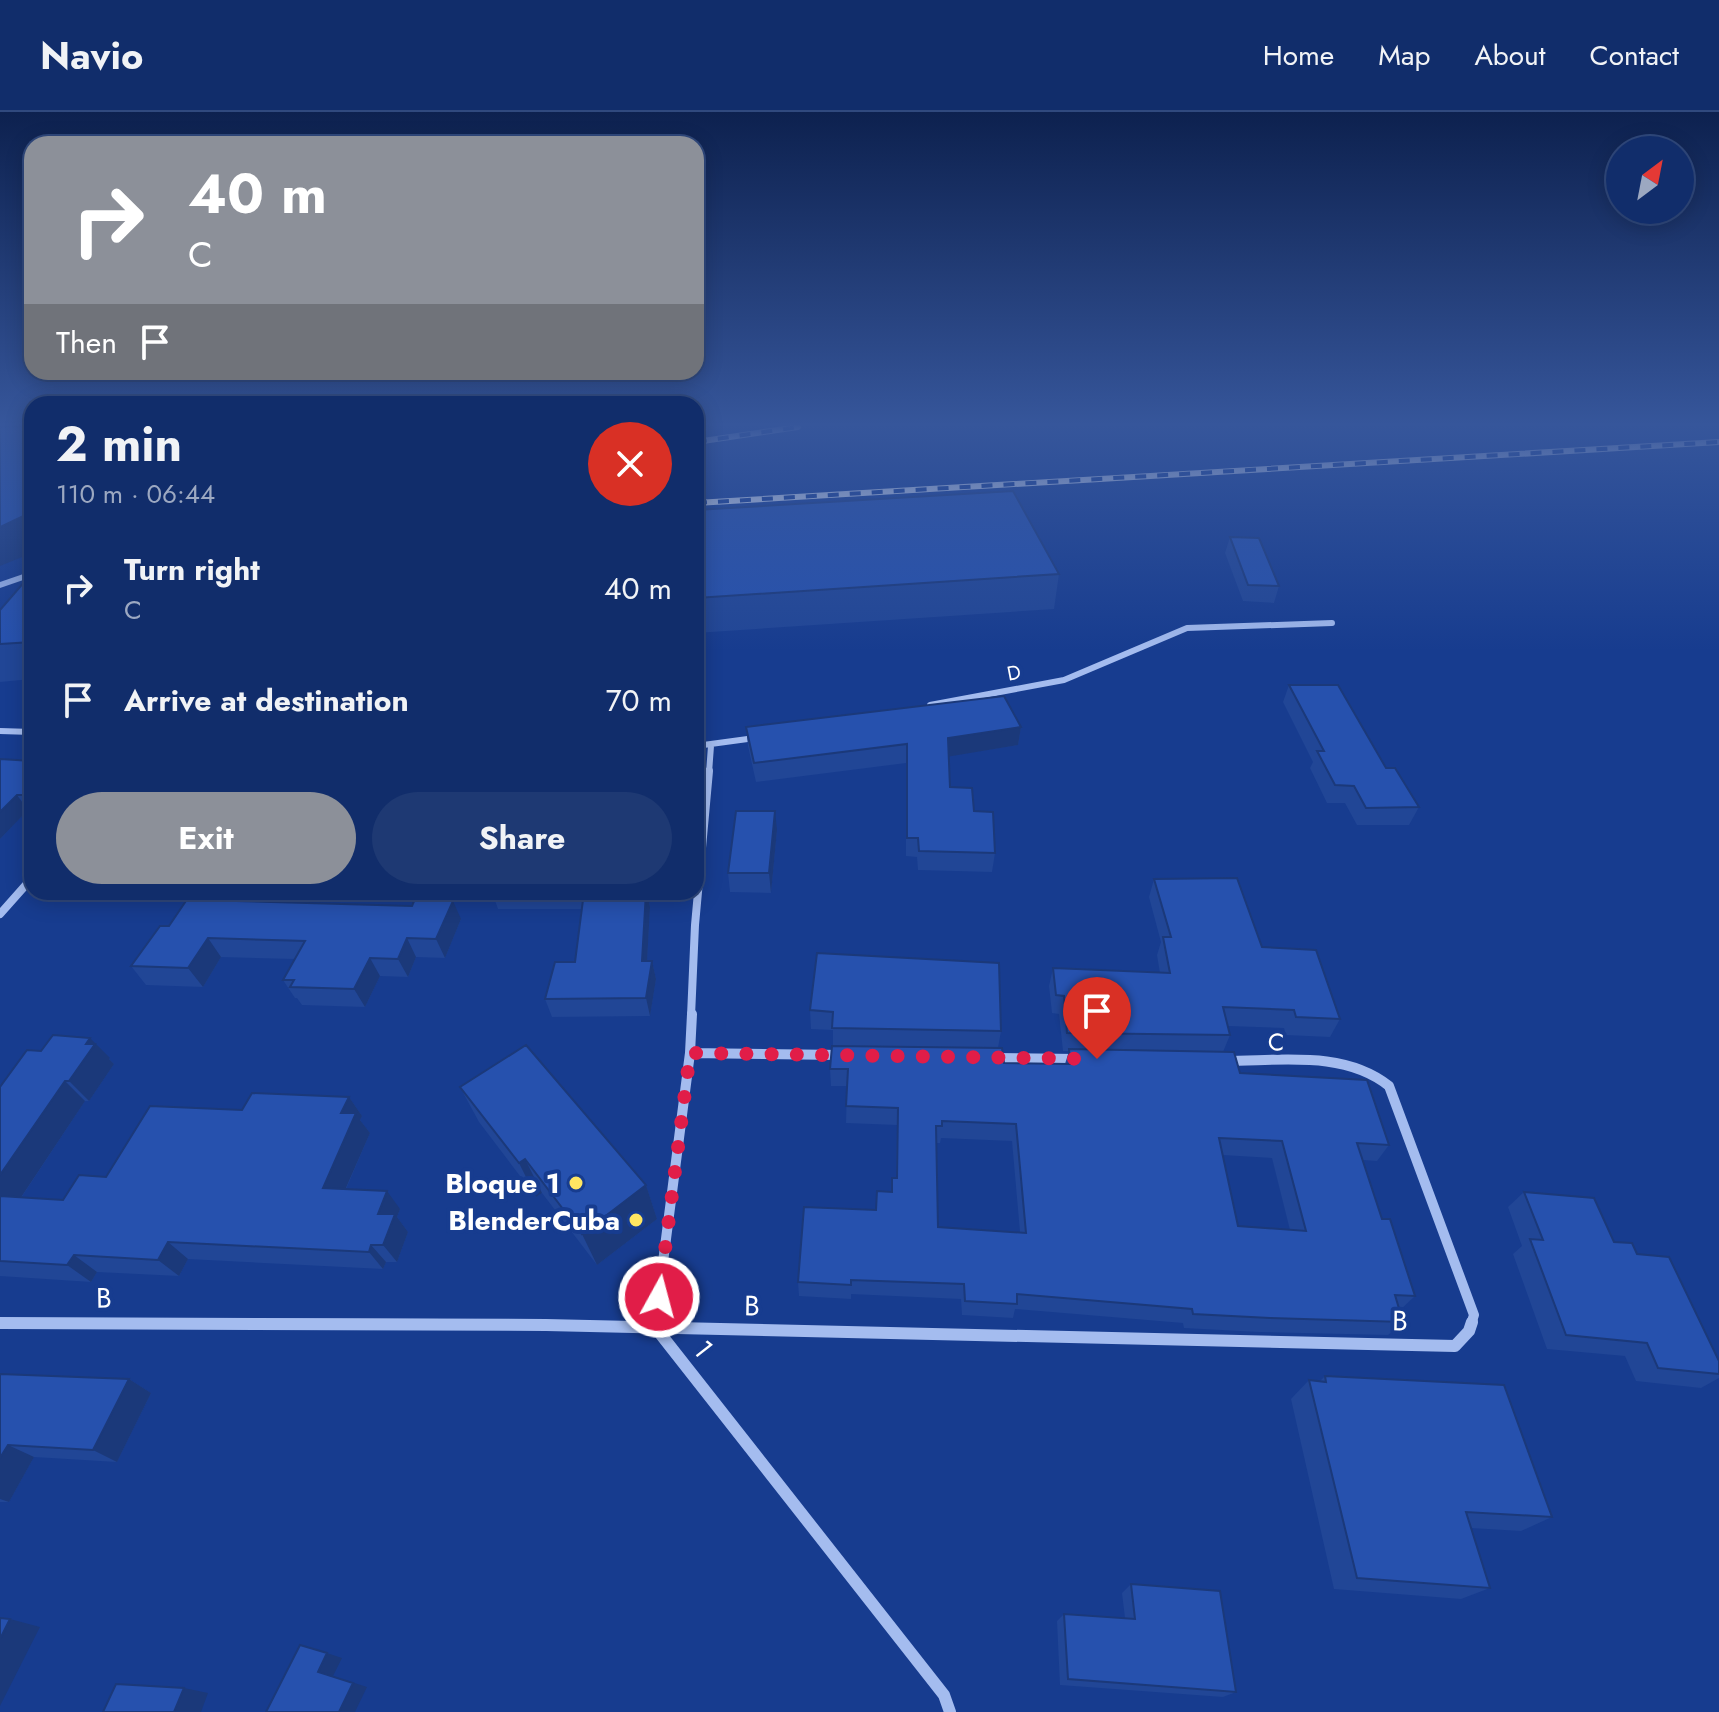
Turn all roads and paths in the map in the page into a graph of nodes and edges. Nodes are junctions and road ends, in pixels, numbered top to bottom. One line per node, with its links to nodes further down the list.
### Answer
1 (24, 577): 2 (street)
2 (0, 585)
3 (1332, 623): 4 (street, D)
4 (926, 706)
5 (0, 731): 6 (street)
6 (24, 732)
7 (757, 738): 9 (street)
8 (704, 746): 9 (street)
9 (711, 746): 10 (street)
10 (704, 824)
11 (24, 887): 13 (street)
12 (697, 900): 14 (street)
13 (0, 914)
14 (690, 1053): 15 (street); 20 (street)
15 (846, 1055)
16 (988, 1058): 17 (street)
17 (1082, 1059)
18 (1207, 1061): 21 (street, C)
19 (0, 1323): 20 (street, B)
20 (655, 1327): 21 (street, B); 22 (street, 1)
21 (1455, 1346)
22 (950, 1712)

